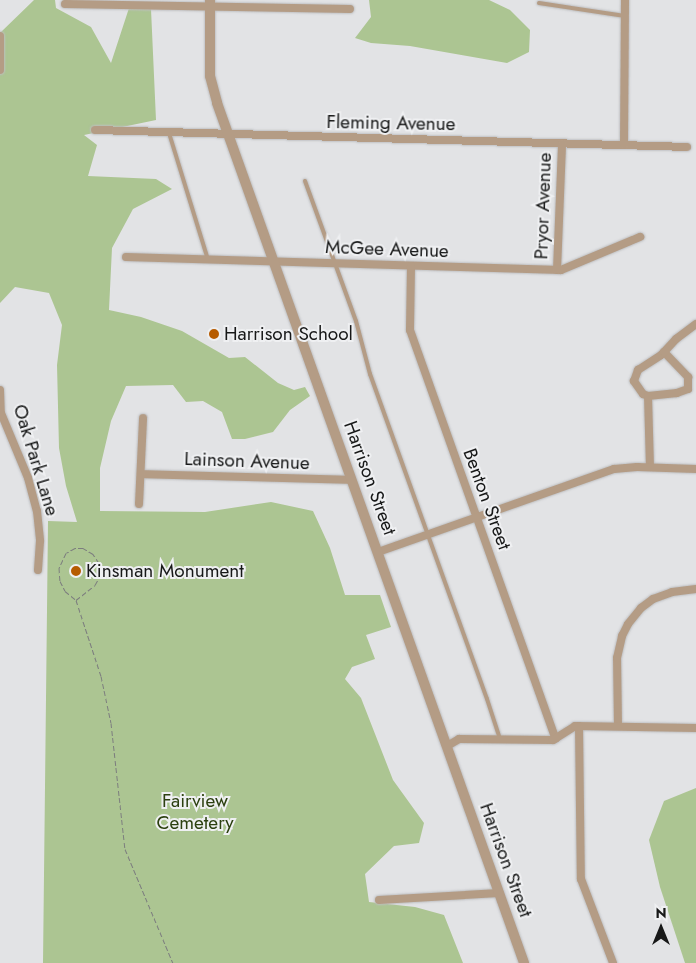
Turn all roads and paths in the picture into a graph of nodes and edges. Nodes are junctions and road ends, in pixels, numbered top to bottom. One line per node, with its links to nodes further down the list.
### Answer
1 (625, 0): 6 (street)
2 (210, 3): 4 (street); 5 (street); 11 (street, Harrison Street)
3 (539, 3): 6 (lane)
4 (65, 4)
5 (350, 9)
6 (625, 16): 13 (street)
7 (0, 36): 8 (street)
8 (0, 70)
9 (95, 130): 10 (street, Fleming Avenue)
10 (169, 132): 11 (street, Fleming Avenue); 18 (lane)
11 (229, 135): 12 (street, Fleming Avenue); 19 (street, Harrison Street)
12 (562, 143): 13 (street, Fleming Avenue); 22 (street, Pryor Avenue)
13 (624, 145): 14 (street, Fleming Avenue)
14 (687, 148)
15 (305, 181): 20 (lane)
16 (640, 237): 22 (street, McGee Avenue)
17 (126, 257): 18 (street, McGee Avenue)
18 (208, 260): 19 (street, McGee Avenue)
19 (275, 262): 20 (street, McGee Avenue); 31 (street, Harrison Street)
20 (336, 263): 21 (street, McGee Avenue); 34 (lane)
21 (411, 266): 22 (street, McGee Avenue); 33 (street, Benton Street)
22 (557, 270)
23 (696, 324): 24 (street)
24 (664, 352): 26 (street); 26 (street)
25 (0, 390): 36 (street, Oak Park Lane)
26 (648, 396): 28 (street)
27 (143, 418): 30 (street)
28 (650, 467): 29 (street); 33 (street)
29 (696, 469)
30 (141, 474): 31 (street, Lainson Avenue); 32 (street)
31 (352, 480): 35 (street, Harrison Street)
32 (139, 504)
33 (477, 517): 34 (street); 43 (street, Benton Street)
34 (428, 535): 35 (street); 42 (lane)
35 (378, 552): 44 (street, Harrison Street)
36 (38, 570)
37 (696, 589): 40 (street)
38 (76, 600): 38 (path); 47 (path)
39 (579, 726): 40 (street); 43 (street); 49 (street)
40 (618, 726): 41 (street)
41 (696, 728)
42 (500, 739): 43 (street); 44 (street)
43 (556, 739)
44 (447, 746): 45 (street, Harrison Street)
45 (499, 892): 46 (street); 48 (street, Harrison Street)
46 (379, 900)
47 (173, 963)
48 (524, 963)
49 (613, 963)

